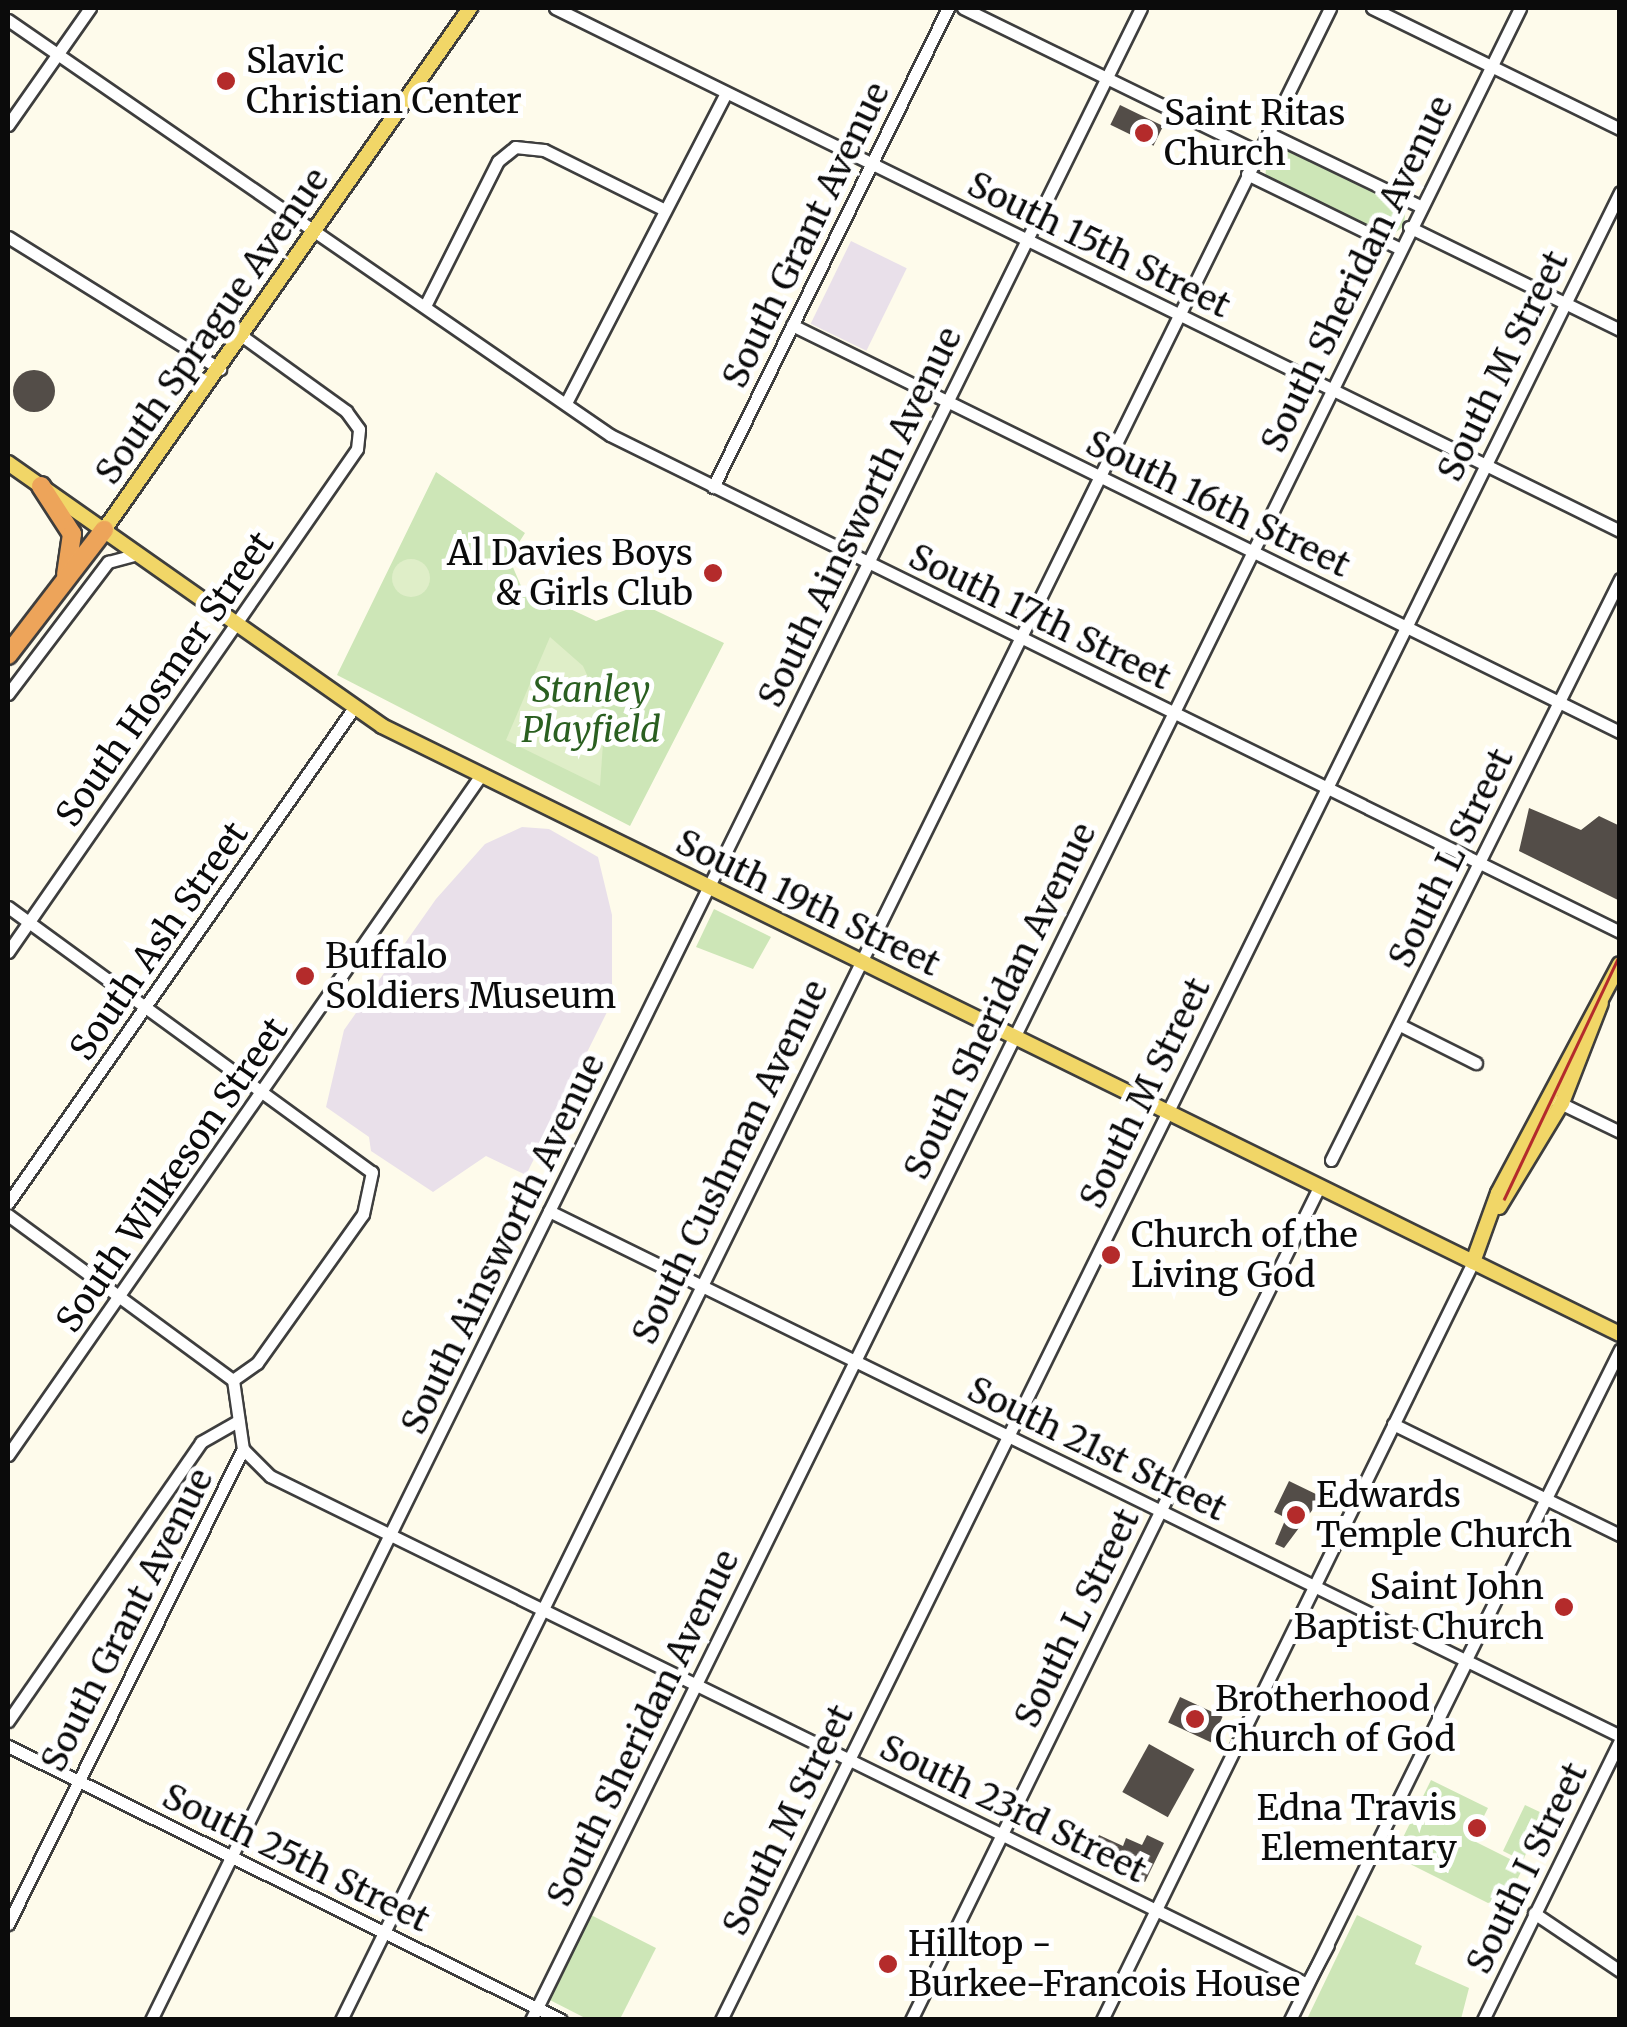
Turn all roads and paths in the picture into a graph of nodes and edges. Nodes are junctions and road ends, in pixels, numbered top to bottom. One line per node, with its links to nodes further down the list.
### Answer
1 (90, 8): 11 (street)
2 (470, 8): 25 (main road, South Sprague Avenue)
3 (554, 8): 14 (street, South 15th Street)
4 (948, 8): 19 (street, South Grant Avenue)
5 (964, 8): 13 (street)
6 (1141, 8): 13 (street, South Ainsworth Avenue)
7 (1330, 8): 17 (street, South Cushman Avenue)
8 (1372, 8): 12 (street)
9 (1520, 8): 12 (street, South Sheridan Avenue)
10 (8, 20): 11 (street, South 17th Street)
11 (58, 55): 15 (street); 25 (street, South 17th Street)
12 (1491, 66): 16 (street); 22 (street, South Sheridan Avenue)
13 (1106, 78): 18 (street); 27 (street, South Ainsworth Avenue)
14 (726, 92): 19 (street, South 15th Street); 23 (street)
15 (8, 125)
16 (1620, 129)
17 (1268, 132): 18 (street, South Cushman Avenue); 22 (street)
18 (1258, 152): 20 (street, South Cushman Avenue)
19 (872, 164): 27 (street, South 15th Street); 32 (street, South Grant Avenue)
20 (1247, 174): 28 (street); 31 (street, South Cushman Avenue)
21 (1620, 192): 29 (street, South M Street)
22 (1420, 206): 24 (street, South Sheridan Avenue)
23 (665, 210): 30 (street); 38 (street)
24 (1409, 227): 28 (street, South Sheridan Avenue); 29 (street)
25 (315, 231): 30 (street, South 17th Street); 34 (main road, South Sprague Avenue)
26 (8, 237): 35 (street)
27 (1026, 240): 31 (street, South 15th Street); 37 (street, South Ainsworth Avenue)
28 (1399, 248): 36 (street, South Sheridan Avenue)
29 (1564, 303): 33 (street); 40 (street, South M Street)
30 (425, 306): 38 (street, South 17th Street)
31 (1178, 314): 36 (street, South 15th Street); 41 (street, South Cushman Avenue)
32 (792, 325): 37 (street, South 16th Street); 43 (street, South Grant Avenue)
33 (1620, 330)
34 (242, 336): 35 (main road, South Sprague Avenue); 51 (street, South Hosmer Street)
35 (220, 369): 44 (main road, South Sprague Avenue)
36 (1329, 388): 40 (street, South 15th Street); 46 (street, South Sheridan Avenue)
37 (947, 401): 41 (street, South 16th Street); 48 (street, South Ainsworth Avenue)
38 (566, 403): 43 (street, South 17th Street)
39 (8, 462): 42 (main road, South 19th Street)
40 (1485, 465): 45 (street, South 15th Street); 52 (street, South M Street)
41 (1099, 476): 46 (street, South 16th Street); 53 (street, South Cushman Avenue)
42 (41, 486): 44 (main road, South 19th Street); 50 (highway)
43 (713, 487): 48 (street, South 17th Street)
44 (104, 530): 47 (main road, South 19th Street); 50 (highway)
45 (1620, 531)
46 (1252, 551): 52 (street, South 16th Street); 58 (street, South Sheridan Avenue)
47 (137, 554): 51 (main road, South 19th Street); 55 (street)
48 (867, 563): 53 (street, South 17th Street); 63 (street, South Ainsworth Avenue)
49 (1620, 579): 56 (street, South L Street)
50 (62, 586): 54 (highway)
51 (236, 625): 57 (main road, South 19th Street); 65 (street, South Hosmer Street)
52 (1406, 626): 56 (street, South 16th Street); 61 (street, South M Street)
53 (1019, 637): 58 (street, South 17th Street); 68 (street, South Cushman Avenue)
54 (8, 654)
55 (8, 694)
56 (1558, 702): 59 (street, South 16th Street); 62 (street, South L Street)
57 (354, 709): 60 (main road, South 19th Street); 71 (street, South Ash Street)
58 (1173, 713): 61 (street, South 17th Street); 73 (street, South Sheridan Avenue)
59 (1620, 732)
60 (481, 775): 63 (main road, South 19th Street); 75 (street, South Wilkeson Street)
61 (1326, 788): 62 (street, South 17th Street); 78 (street, South M Street)
62 (1479, 863): 66 (street, South 17th Street); 72 (street, South L Street)
63 (708, 887): 68 (main road, South 19th Street); 84 (street, South Ainsworth Avenue)
64 (8, 907): 65 (street)
65 (29, 922): 67 (street, South Hosmer Street); 71 (street)
66 (1620, 932)
67 (8, 952)
68 (860, 961): 73 (main road, South 19th Street); 87 (street, South Cushman Avenue)
69 (1620, 964): 70 (main road)
70 (1603, 998): 76 (main road); 77 (main road)
71 (147, 1006): 75 (street); 82 (street, South Ash Street)
72 (1400, 1025): 74 (street); 80 (street, South L Street)
73 (1014, 1036): 78 (main road, South 19th Street); 91 (street, South Sheridan Avenue)
74 (1476, 1063)
75 (264, 1092): 88 (street, South Wilkeson Street); 92 (street)
76 (1547, 1096): 77 (street); 83 (main road)
77 (1562, 1104): 79 (street); 83 (main road)
78 (1166, 1111): 81 (main road, South 19th Street); 95 (street, South M Street)
79 (1620, 1132)
80 (1331, 1160)
81 (1320, 1187): 86 (main road, South 19th Street); 99 (street, South L Street)
82 (8, 1203)
83 (1500, 1208): 86 (main road)
84 (549, 1211): 87 (street, South 21st Street); 100 (street, South Ainsworth Avenue)
85 (8, 1215): 88 (street)
86 (1473, 1262): 89 (main road, South 19th Street); 94 (street)
87 (700, 1284): 91 (street, South 21st Street); 103 (street, South Cushman Avenue)
88 (120, 1296): 92 (street); 97 (street, South Wilkeson Street)
89 (1620, 1334)
90 (1620, 1350): 98 (street)
91 (854, 1360): 95 (street, South 21st Street); 105 (street, South Sheridan Avenue)
92 (232, 1380): 93 (street)
93 (238, 1421): 96 (street); 106 (street)
94 (1394, 1424): 98 (street); 102 (street)
95 (1006, 1433): 99 (street, South 21st Street); 109 (street, South M Street)
96 (244, 1449): 100 (street, South 23rd Street); 110 (street, South Grant Avenue)
97 (8, 1455)
98 (1546, 1499): 101 (street); 104 (street)
99 (1160, 1511): 102 (street, South 21st Street); 111 (street, South L Street)
100 (392, 1534): 103 (street, South 23rd Street); 112 (street, South Ainsworth Avenue)
101 (1620, 1535)
102 (1314, 1586): 104 (street, South 21st Street); 113 (street)
103 (543, 1609): 105 (street, South 23rd Street); 116 (street, South Cushman Avenue)
104 (1467, 1660): 107 (street, South 21st Street); 118 (street)
105 (696, 1684): 109 (street, South 23rd Street); 119 (street, South Sheridan Avenue)
106 (8, 1720)
107 (1620, 1738): 114 (street, South I Street)
108 (8, 1746): 110 (street, South 25th Street)
109 (850, 1759): 111 (street, South 23rd Street); 123 (street, South M Street)
110 (77, 1781): 112 (street, South 25th Street); 115 (street, South Grant Avenue)
111 (1002, 1834): 113 (street, South 23rd Street); 124 (street, South L Street)
112 (232, 1858): 116 (street, South 25th Street); 120 (street, South Ainsworth Avenue)
113 (1156, 1910): 118 (street, South 23rd Street); 125 (street)
114 (1534, 1912): 117 (street); 127 (street, South I Street)
115 (8, 1924)
116 (384, 1932): 119 (street, South 25th Street); 121 (street, South Cushman Avenue)
117 (1620, 1971)
118 (1307, 1984): 126 (street)
119 (534, 2014): 122 (street, South 25th Street)
120 (151, 2020)
121 (340, 2020)
122 (561, 2020)
123 (721, 2020)
124 (911, 2020)
125 (1102, 2020)
126 (1290, 2020)
127 (1483, 2020)

